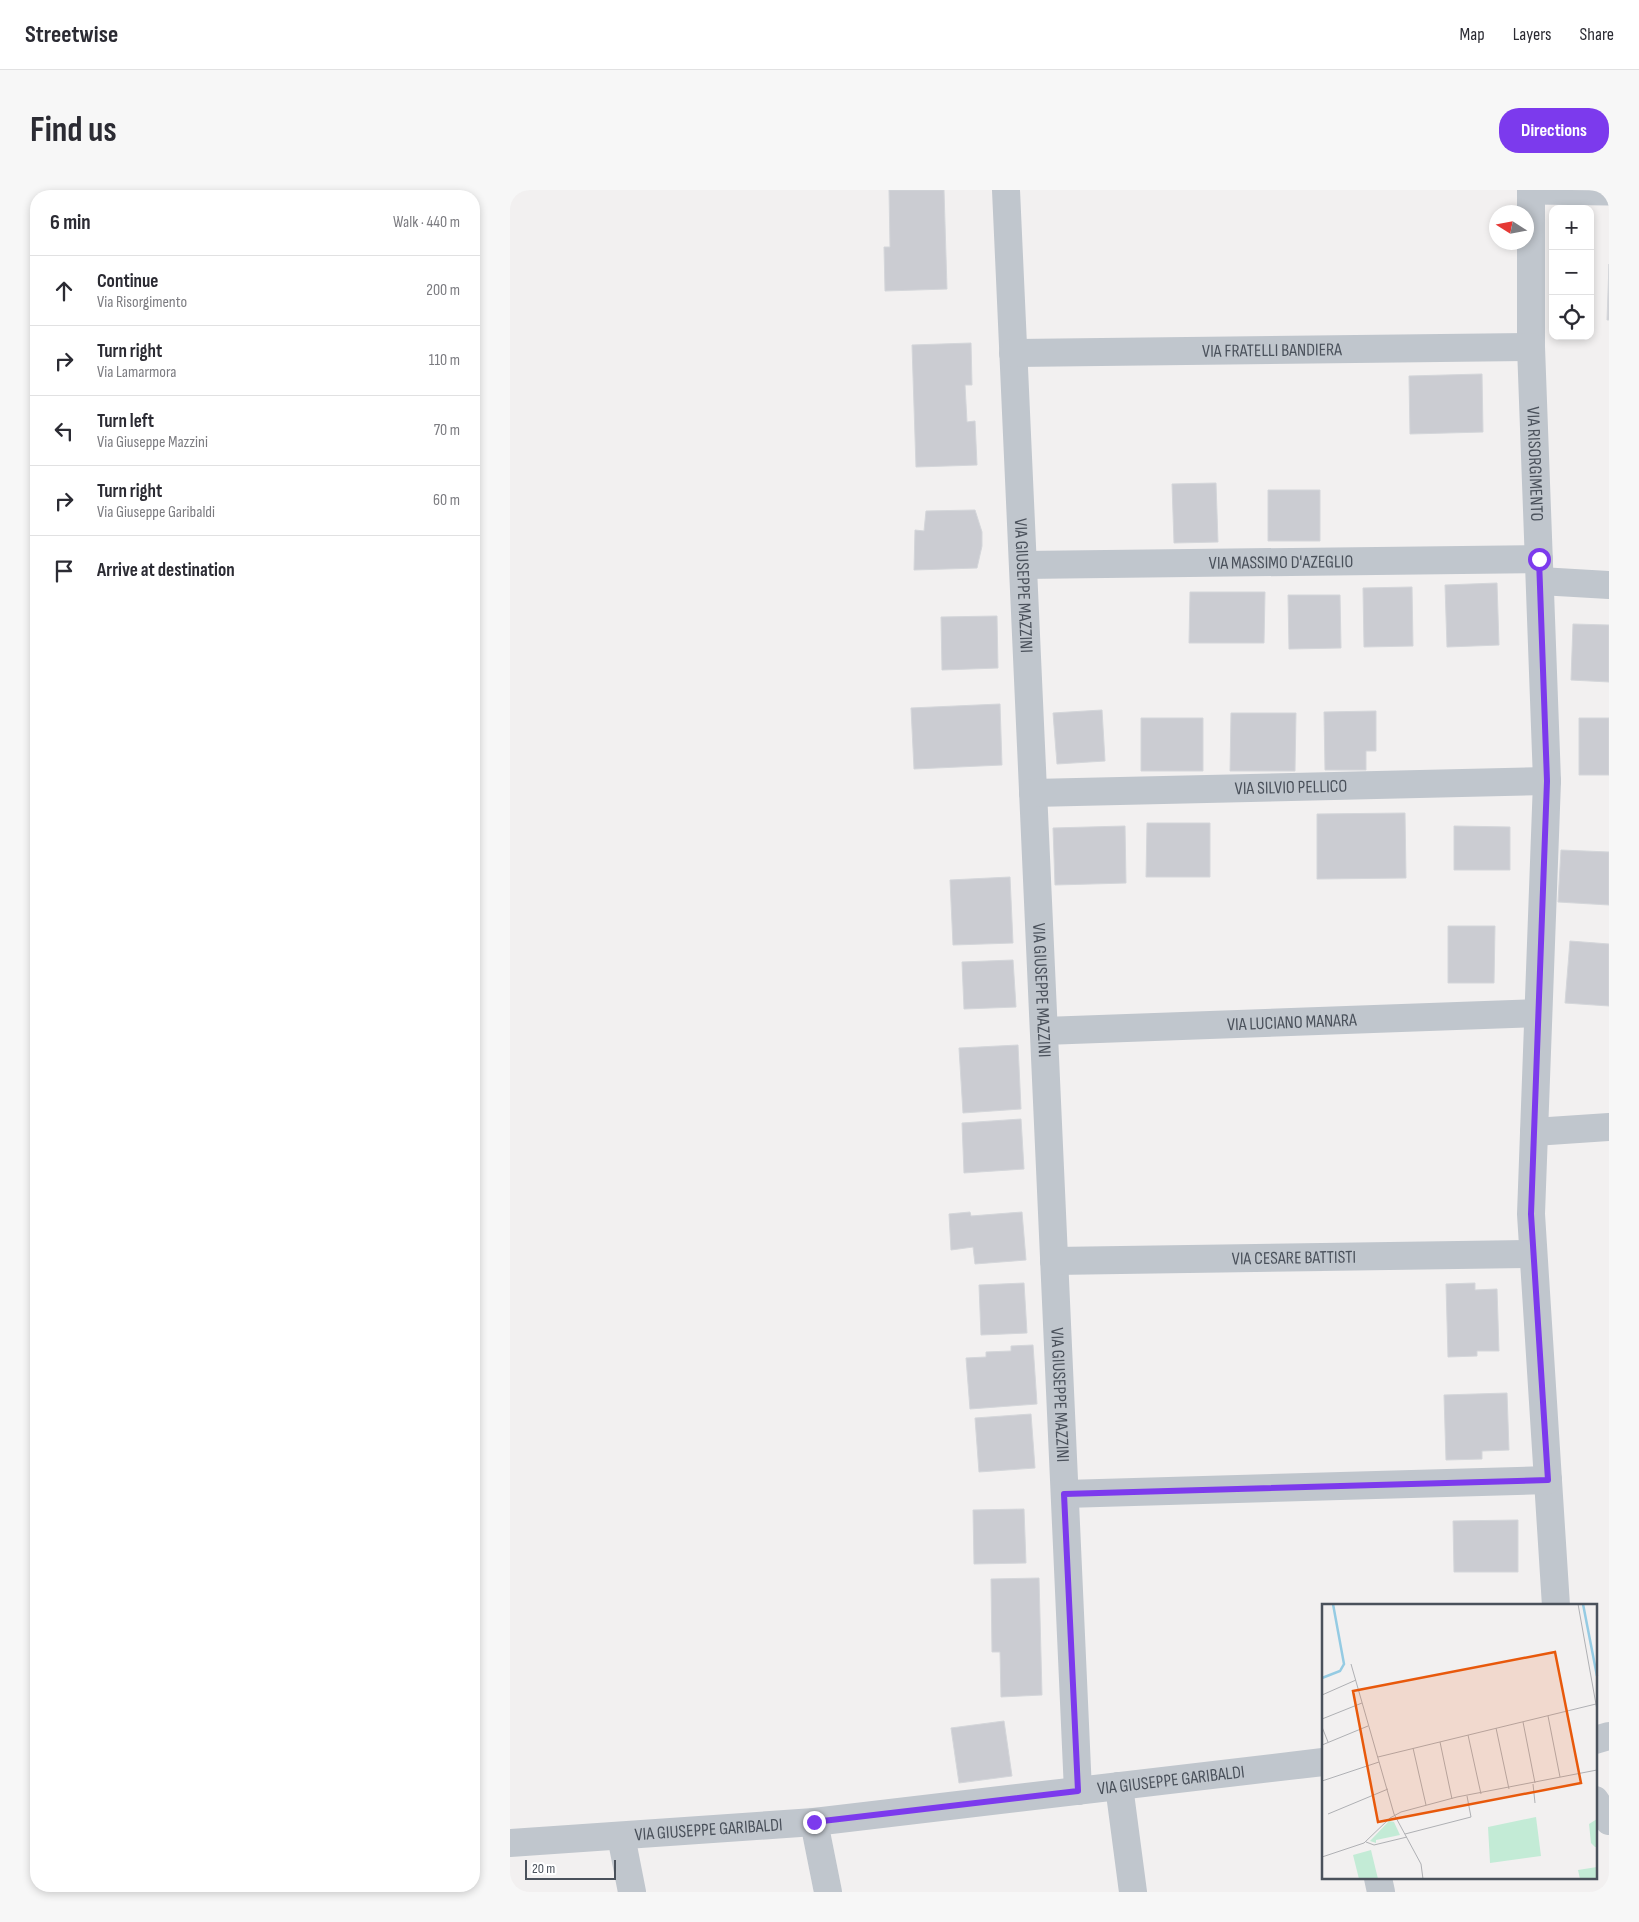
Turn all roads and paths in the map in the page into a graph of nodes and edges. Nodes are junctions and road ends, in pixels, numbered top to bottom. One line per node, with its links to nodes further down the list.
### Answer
1 (1006, 190): 5 (street, VIA GIUSEPPE MAZZINI)
2 (1531, 193): 3 (lane); 4 (street, VIA RISORGIMENTO)
3 (1609, 198)
4 (1531, 347): 5 (street, VIA FRATELLI BANDIERA); 7 (street, VIA RISORGIMENTO)
5 (1013, 353): 6 (street, VIA GIUSEPPE MAZZINI)
6 (1023, 565): 7 (street, VIA MASSIMO D'AZEGLIO); 10 (street, VIA GIUSEPPE MAZZINI)
7 (1539, 570): 8 (street, VIA MASSIMO D'AZEGLIO); 9 (street, VIA RISORGIMENTO)
8 (1609, 585)
9 (1547, 781): 10 (street, VIA SILVIO PELLICO); 11 (street, VIA RISORGIMENTO)
10 (1033, 793): 12 (street, VIA GIUSEPPE MAZZINI)
11 (1538, 1013): 12 (street, VIA LUCIANO MANARA); 14 (street, VIA RISORGIMENTO)
12 (1044, 1031): 16 (street, VIA GIUSEPPE MAZZINI)
13 (1609, 1127): 14 (street)
14 (1534, 1132): 15 (street, VIA RISORGIMENTO)
15 (1533, 1254): 16 (street, VIA CESARE BATTISTI); 17 (street, VIA RISORGIMENTO)
16 (1054, 1261): 18 (street, VIA GIUSEPPE MAZZINI)
17 (1548, 1480): 18 (street); 19 (street, VIA RISORGIMENTO)
18 (1064, 1494): 24 (street, VIA GIUSEPPE MAZZINI)
19 (1556, 1604)
20 (1609, 1736): 21 (street)
21 (1596, 1740)
22 (1322, 1762): 23 (street, VIA GIUSEPPE GARIBALDI)
23 (1119, 1786): 24 (street, VIA GIUSEPPE GARIBALDI); 32 (street)
24 (1078, 1791): 27 (street, VIA GIUSEPPE GARIBALDI)
25 (1596, 1802): 26 (street)
26 (1609, 1821)
27 (814, 1822): 28 (street, VIA GIUSEPPE GARIBALDI); 31 (street)
28 (622, 1836): 29 (street, VIA GIUSEPPE GARIBALDI); 30 (street)
29 (510, 1843)
30 (632, 1892)
31 (828, 1892)
32 (1133, 1892)

